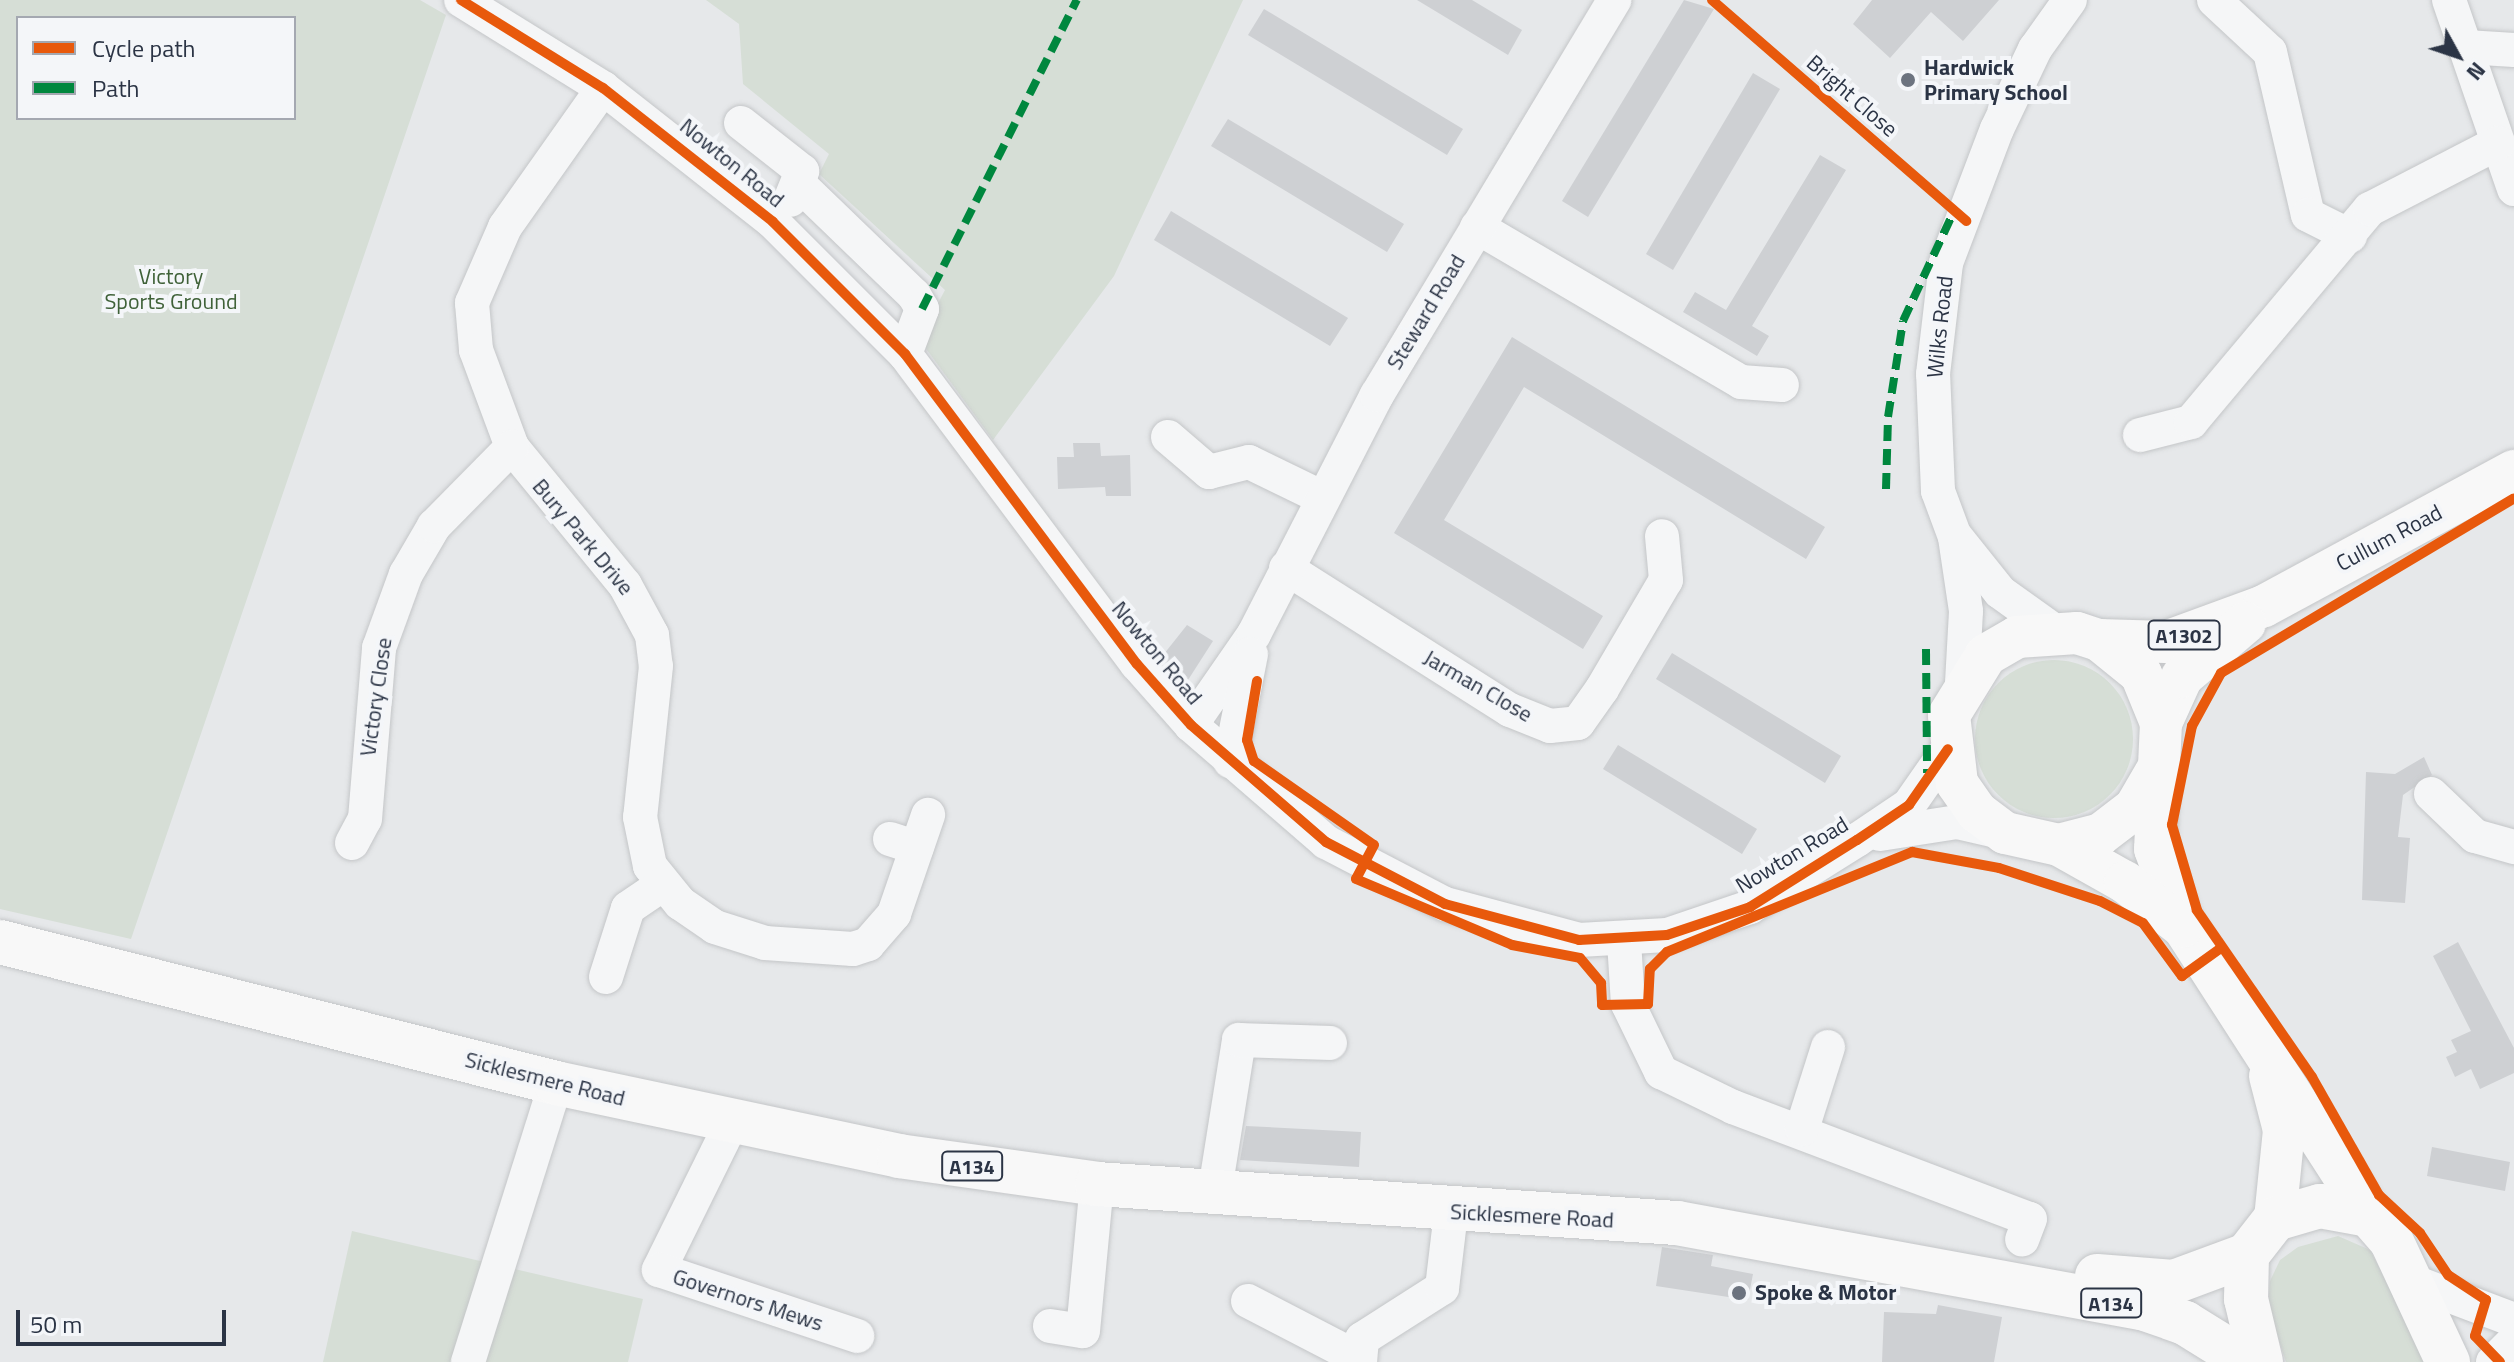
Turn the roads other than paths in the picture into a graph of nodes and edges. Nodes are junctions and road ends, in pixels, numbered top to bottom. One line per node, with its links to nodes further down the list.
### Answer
1 (461, 0): 8 (street, Nowton Road)
2 (1614, 0): 14 (street, Steward Road)
3 (2070, 0): 24 (street, Wilks Road)
4 (2214, 0): 15 (street)
5 (2449, 0): 6 (street)
6 (2466, 47): 7 (street); 10 (street)
7 (2514, 50)
8 (603, 88): 13 (street, Nowton Road); 20 (street, Bury Park Drive)
9 (741, 123): 11 (street)
10 (2498, 143): 12 (street); 15 (street)
11 (801, 186): 13 (street); 16 (street)
12 (2514, 189)
13 (773, 222): 16 (street, Nowton Road)
14 (1477, 227): 17 (street); 22 (street, Steward Road)
15 (2350, 236): 18 (street)
16 (905, 354): 32 (street, Nowton Road)
17 (1782, 385)
18 (2140, 435)
19 (1168, 437): 22 (street)
20 (512, 447): 40 (street, Victory Close); 43 (street, Bury Park Drive)
21 (2514, 471): 26 (main road, Cullum Road / A1302)
22 (1321, 497): 25 (street, Steward Road)
23 (1662, 536): 25 (street, Jarman Close)
24 (1955, 537): 27 (street, Wilks Road); 30 (street, Wilks Road)
25 (1286, 568): 28 (street, Steward Road)
26 (2264, 606): 29 (main road, Cullum Road / A1302); 31 (main road, Cullum Road / A1302)
27 (2053, 630): 29 (main road); 30 (main road)
28 (1254, 634): 32 (street, Steward Road); 34 (street, Steward Road)
29 (2099, 640): 31 (main road)
30 (1962, 683): 33 (main road)
31 (2161, 723): 35 (main road)
32 (1191, 725): 34 (street, Nowton Road)
33 (1948, 749): 38 (main road); 39 (street, Nowton Road)
34 (1230, 761): 45 (street, Nowton Road)
35 (2157, 770): 41 (main road); 44 (main road)
36 (2431, 794): 42 (street)
37 (928, 815): 43 (street, Bury Park Drive)
38 (2005, 833): 39 (street, Nowton Road); 41 (main road)
39 (1857, 840): 45 (street, Nowton Road)
40 (352, 843)
41 (2059, 845): 44 (main road)
42 (2514, 847)
43 (662, 885): 47 (street)
44 (2184, 928): 50 (main road)
45 (1624, 941): 53 (street)
46 (0, 942): 51 (highway, Sicklesmere Road / A134)
47 (606, 977)
48 (1330, 1043): 55 (street)
49 (1828, 1047): 53 (street)
50 (2268, 1059): 57 (main road); 58 (main road)
51 (556, 1083): 52 (highway, Sicklesmere Road / A134); 69 (street)
52 (731, 1124): 54 (highway, Sicklesmere Road / A134); 65 (street, Governors Mews)
53 (1802, 1129): 59 (street)
54 (1097, 1184): 55 (highway, Sicklesmere Road / A134); 66 (street)
55 (1215, 1190): 56 (highway, Sicklesmere Road / A134)
56 (1451, 1212): 61 (highway, Sicklesmere Road / A134); 68 (street)
57 (2369, 1215): 58 (highway); 62 (highway)
58 (2275, 1219): 60 (highway)
59 (2022, 1240)
60 (2247, 1255): 61 (highway, Sicklesmere Road / A134); 71 (highway)
61 (1963, 1272): 70 (highway, Sicklesmere Road / A134)
62 (2414, 1282): 64 (street); 72 (highway)
63 (1248, 1301): 68 (street)
64 (2514, 1320)
65 (857, 1336)
66 (1071, 1340)
67 (2514, 1341): 73 (street)
68 (1360, 1360)
69 (468, 1362)
70 (2248, 1362)
71 (2261, 1362)
72 (2448, 1362)
73 (2493, 1362)

